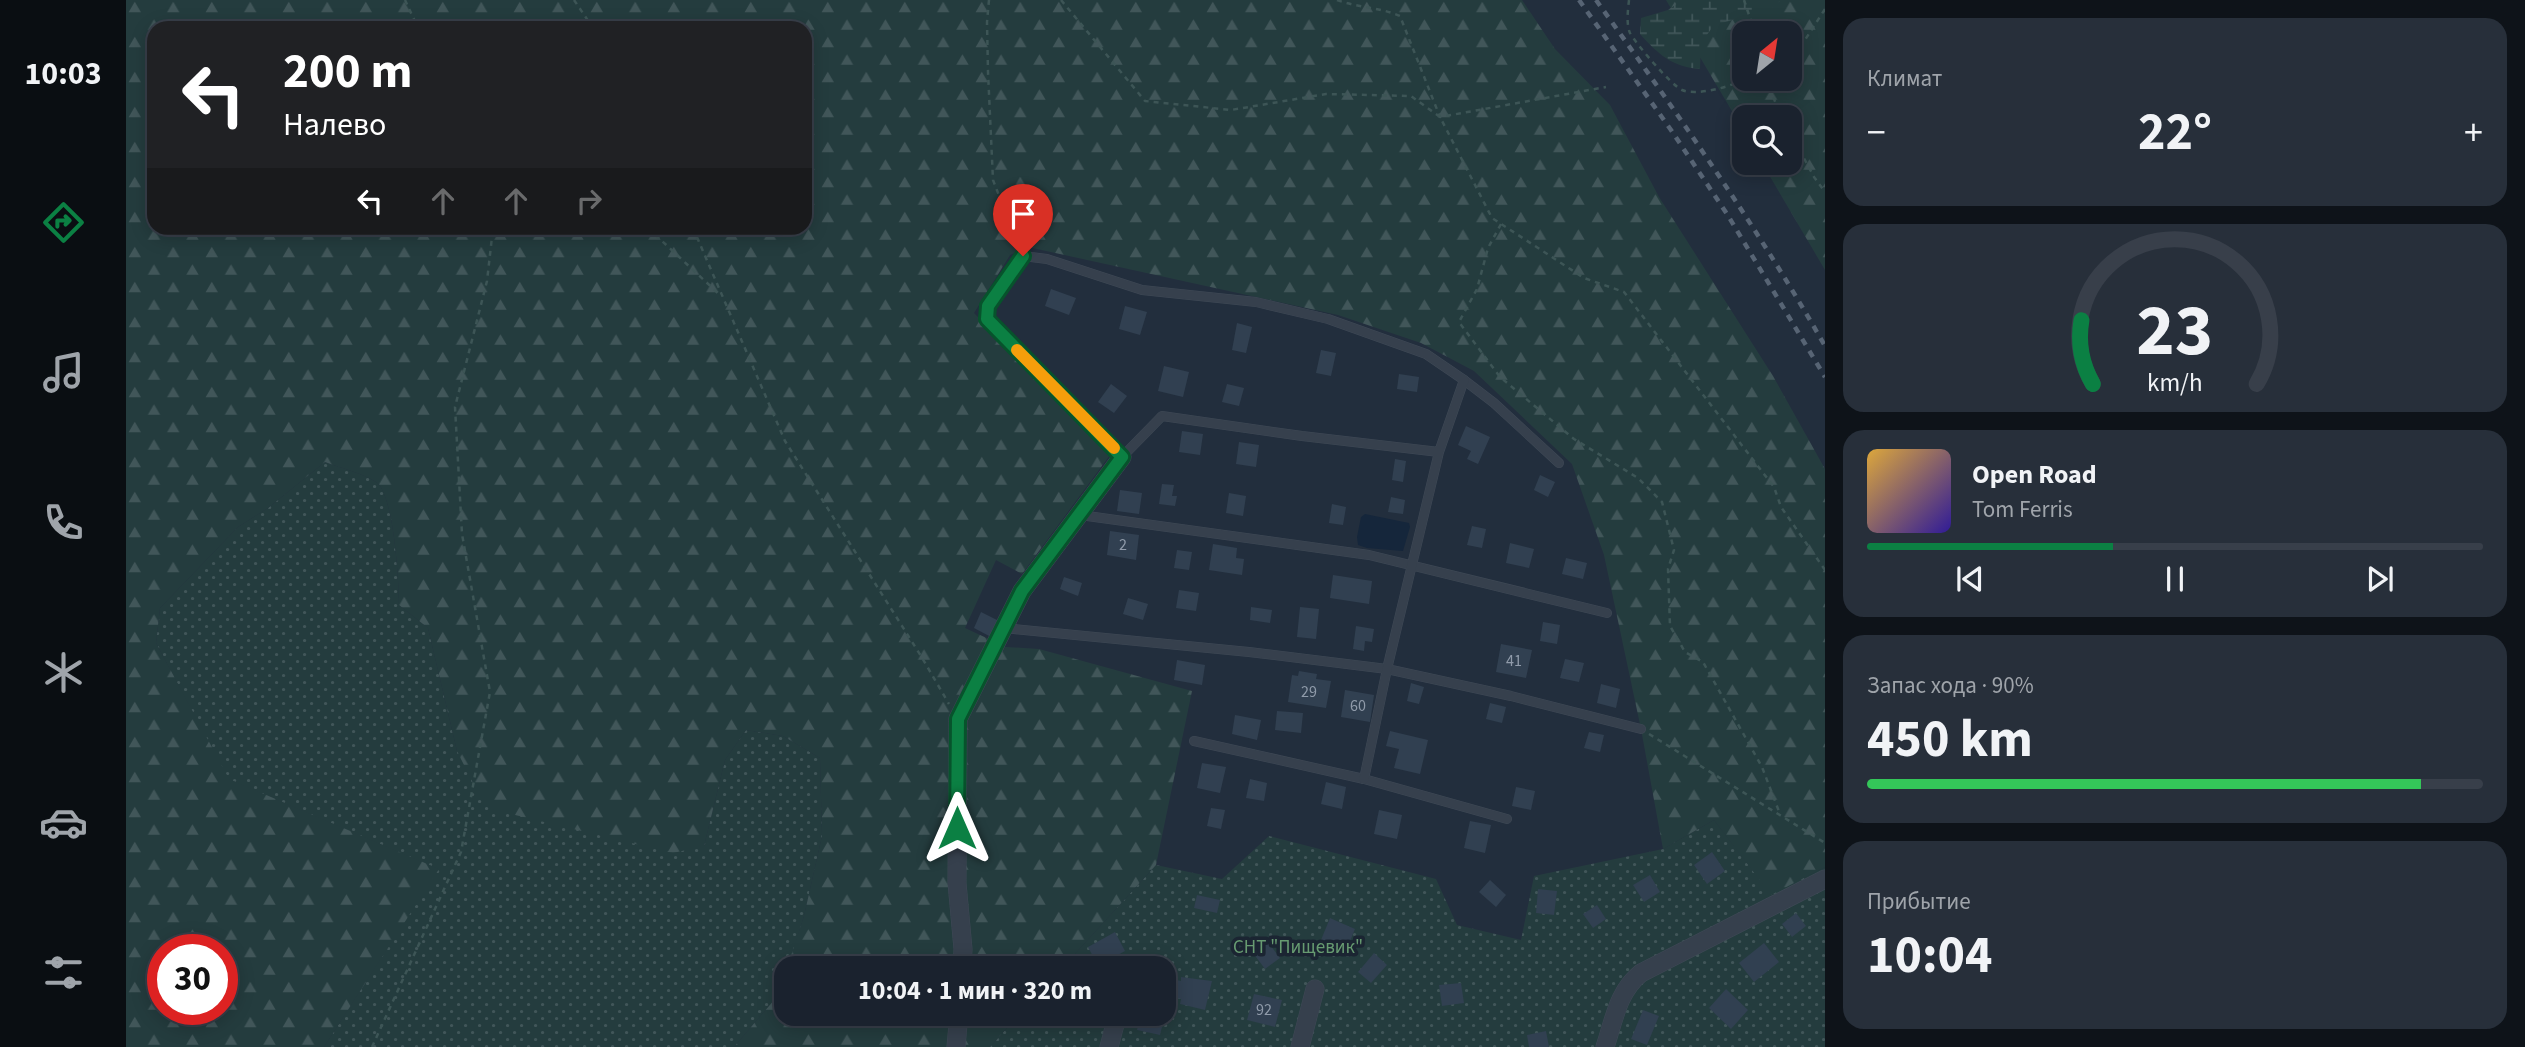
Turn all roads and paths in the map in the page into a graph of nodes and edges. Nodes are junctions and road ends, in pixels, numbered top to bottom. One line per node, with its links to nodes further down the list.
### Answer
1 (405, 0): 9 (path)
2 (574, 0): 10 (path)
3 (989, 0): 22 (path)
4 (1061, 0): 15 (path)
5 (1337, 0): 15 (path)
6 (1629, 0): 13 (path)
7 (1744, 0): 11 (path)
8 (1825, 9): 12 (path)
9 (415, 21)
10 (588, 21)
11 (1751, 21)
12 (1802, 44)
13 (1732, 85)
14 (1606, 87): 15 (path)
15 (1440, 117): 18 (path)
16 (1802, 154): 17 (path)
17 (1825, 192)
18 (1501, 224): 30 (path); 38 (path)
19 (492, 235): 46 (path)
20 (656, 235): 23 (path)
21 (696, 235): 23 (path)
22 (1023, 256): 24 (lane); 26 (lane)
23 (722, 297): 34 (path)
24 (1464, 380): 25 (lane); 27 (lane)
25 (1439, 452): 26 (lane); 29 (lane)
26 (1122, 457): 28 (street)
27 (1559, 463)
28 (1080, 515): 29 (lane); 32 (street)
29 (1411, 564): 31 (lane); 33 (lane)
30 (1825, 570)
31 (1607, 613)
32 (1004, 628): 33 (lane); 34 (street)
33 (1387, 669): 35 (lane); 37 (lane)
34 (958, 719): 42 (street)
35 (1641, 729): 38 (path)
36 (1194, 741): 37 (lane)
37 (1364, 779): 39 (lane)
38 (1780, 814): 40 (path)
39 (1507, 819)
40 (1825, 843)
41 (1825, 879): 50 (street)
42 (963, 956)
43 (1315, 989): 49 (street)
44 (958, 1026): 47 (street)
45 (1115, 1026): 48 (street)
46 (372, 1047)
47 (956, 1047)
48 (1109, 1047)
49 (1300, 1047)
50 (1605, 1047)

